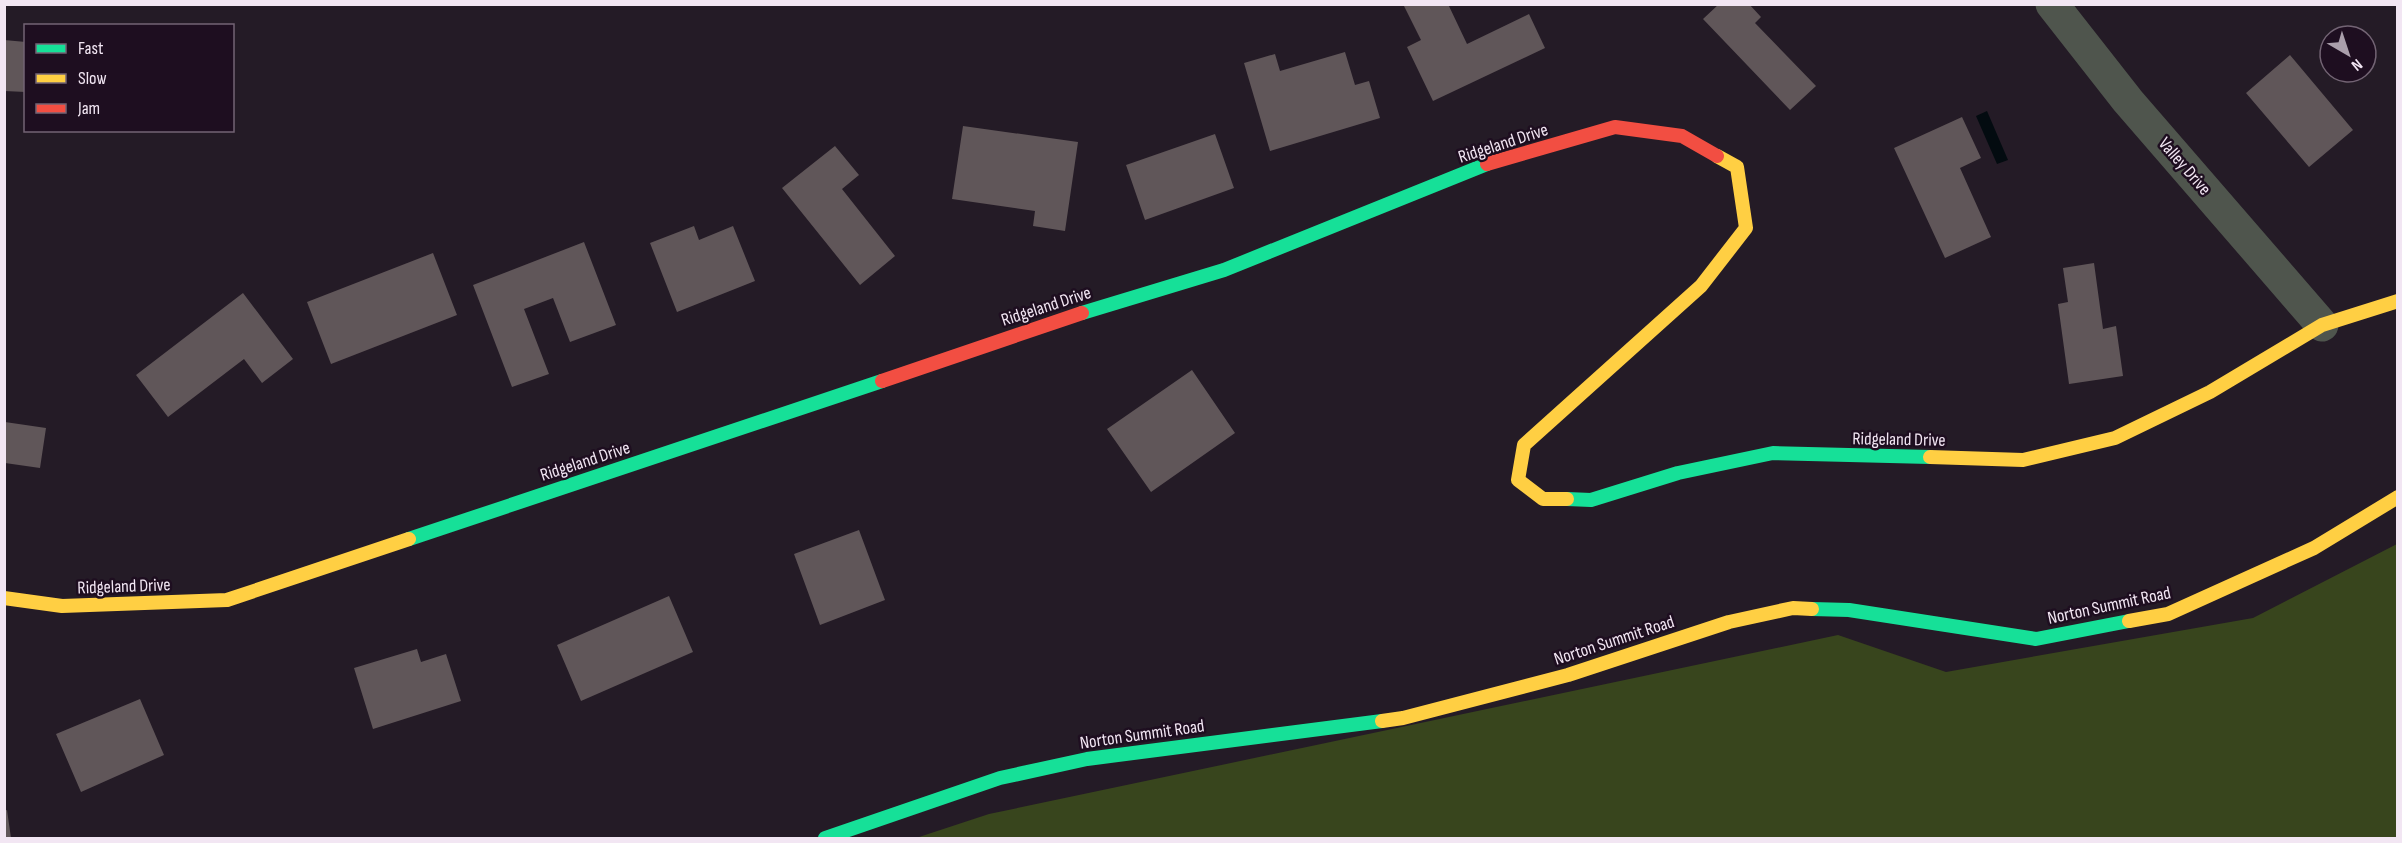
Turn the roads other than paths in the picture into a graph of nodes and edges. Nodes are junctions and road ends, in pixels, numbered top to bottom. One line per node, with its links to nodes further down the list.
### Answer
1 (2052, 4): 3 (street, Valley Drive)
2 (2397, 301): 3 (street, Ridgeland Drive)
3 (2322, 325): 5 (street, Ridgeland Drive)
4 (2397, 497): 6 (street, Norton Summit Road)
5 (4, 598)
6 (825, 838)

